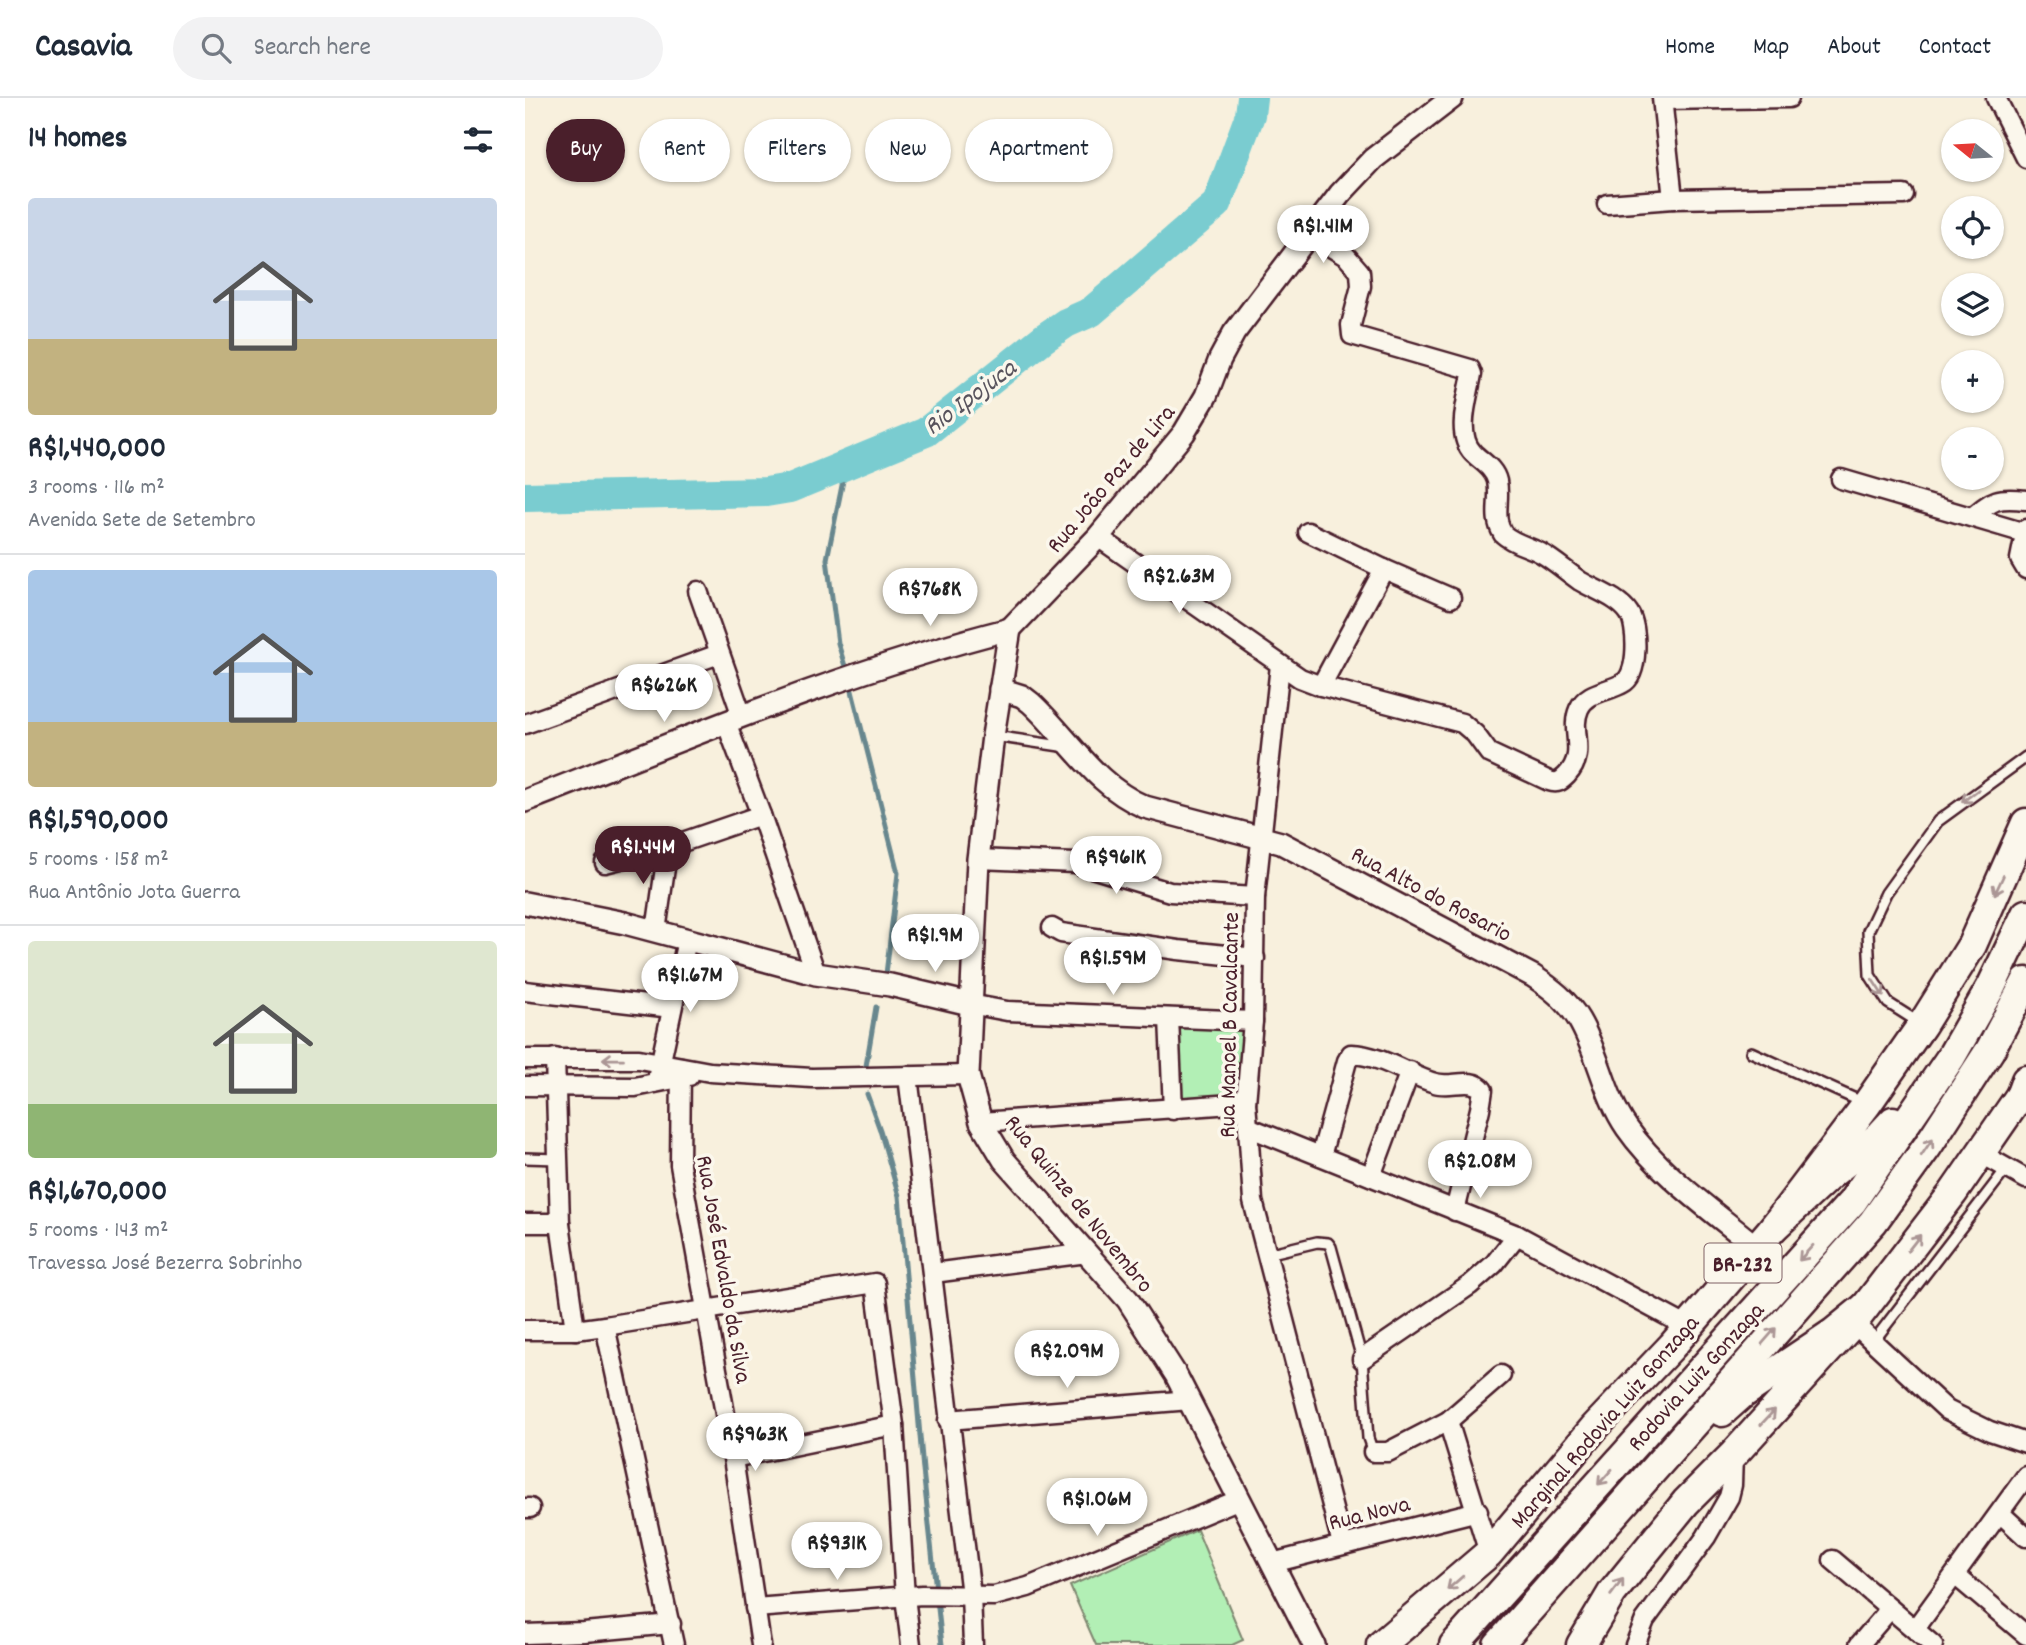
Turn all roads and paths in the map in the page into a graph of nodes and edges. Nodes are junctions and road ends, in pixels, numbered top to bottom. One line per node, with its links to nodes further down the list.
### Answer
1 (1452, 98): 9 (street, Rua João Paz de Lira)
2 (1789, 98): 4 (street)
3 (1996, 98): 5 (street)
4 (1662, 99): 7 (street)
5 (2026, 158)
6 (1904, 195): 7 (street)
7 (1673, 199): 8 (street)
8 (1608, 204)
9 (1310, 234): 15 (street, Rua João Paz de Lira); 23 (street)
10 (1841, 479): 12 (street)
11 (2026, 500): 12 (street)
12 (1972, 517): 14 (street)
13 (1308, 531): 16 (street)
14 (2025, 531): 17 (street)
15 (1098, 537): 20 (street, Rua João Paz de Lira); 22 (street)
16 (1384, 569): 19 (street); 23 (street)
17 (2026, 569)
18 (698, 590): 21 (street)
19 (1451, 598)
20 (1010, 629): 24 (street, Rua Quinze de Novembro); 25 (street)
21 (719, 654): 25 (street); 26 (street)
22 (1280, 665): 23 (street); 33 (street, Rua Manoel B Cavalcante)
23 (1321, 686)
24 (1000, 689): 27 (street, Rua Quinze de Novembro); 28 (street, Rua Alto do Rosario)
25 (734, 719): 30 (street); 31 (street)
26 (525, 724)
27 (993, 736): 28 (lane); 35 (street, Rua Quinze de Novembro)
28 (1071, 747): 33 (street, Rua Alto do Rosario)
29 (2026, 757): 51 (lane, one-way to 51)
30 (525, 801)
31 (761, 815): 34 (street); 44 (street)
32 (2026, 822): 51 (main road, Marginal Rodovia Luiz Gonzaga / BR-232, one-way to 51)
33 (1261, 836): 37 (street, Rua Manoel B Cavalcante); 80 (street, Rua Alto do Rosario)
34 (668, 847): 36 (street); 41 (street)
35 (978, 859): 37 (street); 47 (street, Rua Quinze de Novembro)
36 (605, 863)
37 (1255, 897): 43 (street, Rua Manoel B Cavalcante)
38 (525, 902): 41 (street)
39 (2026, 913): 80 (main road); 127 (main road, Rodovia Luiz Gonzaga / BR-232, one-way to 127)
40 (1052, 928): 43 (street)
41 (656, 932): 42 (street)
42 (687, 940): 44 (street); 48 (street)
43 (1255, 958): 50 (street, Rua Manoel B Cavalcante)
44 (816, 974): 47 (street)
45 (2026, 982): 104 (main road, Rodovia Luiz Gonzaga / BR-232, one-way to 45)
46 (525, 991): 48 (street)
47 (969, 1004): 49 (street); 58 (street, Rua Quinze de Novembro)
48 (672, 1008): 55 (street)
49 (1169, 1018): 50 (street); 66 (street)
50 (1253, 1021): 64 (street, Rua Manoel B Cavalcante)
51 (1922, 1026): 65 (main road, Marginal Rodovia Luiz Gonzaga / BR-232)
52 (1751, 1052): 65 (lane)
53 (555, 1058): 54 (street); 55 (street, one-way to 53); 62 (street)
54 (525, 1059)
55 (659, 1063): 57 (street); 60 (street)
56 (1410, 1071): 70 (street); 74 (street); 76 (street)
57 (680, 1072): 59 (street); 60 (street); 84 (street, Rua José Edvaldo da Silva)
58 (968, 1075): 59 (street); 67 (street, Rua Quinze de Novembro)
59 (908, 1076): 83 (street)
60 (658, 1082): 62 (street)
61 (525, 1086): 62 (street)
62 (557, 1086): 72 (street)
63 (2024, 1089): 69 (main road)
64 (1246, 1103): 66 (street); 68 (street, Rua Manoel B Cavalcante)
65 (1867, 1104): 80 (main road, Marginal Rodovia Luiz Gonzaga / BR-232)
66 (1173, 1110): 67 (street)
67 (981, 1122): 81 (street, Rua Quinze de Novembro)
68 (1248, 1127): 70 (street); 82 (street, Rua Manoel B Cavalcante)
69 (1980, 1153): 73 (street); 85 (main road, one-way to 69)
70 (1321, 1156): 74 (street)
71 (525, 1158): 72 (lane)
72 (558, 1159): 78 (street)
73 (2007, 1168): 75 (street); 85 (lane)
74 (1371, 1176): 76 (street)
75 (2026, 1179)
76 (1455, 1211): 79 (street)
77 (525, 1223): 78 (street)
78 (560, 1223): 89 (street)
79 (1517, 1235): 87 (street); 90 (street)
80 (1765, 1238): 87 (main road, Marginal Rodovia Luiz Gonzaga / BR-232)
81 (1087, 1254): 83 (street); 92 (street, Rua Quinze de Novembro)
82 (1267, 1254): 90 (lane); 106 (street, Rua Manoel B Cavalcante)
83 (933, 1273): 93 (street)
84 (707, 1308): 86 (street); 95 (street); 99 (street, Rua José Edvaldo da Silva)
85 (1864, 1324): 96 (street); 98 (main road, one-way to 85); 104 (main road)
86 (605, 1326): 89 (street); 115 (street)
87 (1688, 1327): 107 (main road, Marginal Rodovia Luiz Gonzaga / BR-232)
88 (525, 1329): 89 (street)
89 (575, 1330)
90 (1362, 1359): 97 (lane)
91 (1501, 1375): 94 (street)
92 (1189, 1399): 93 (street); 101 (street, Rua Quinze de Novembro)
93 (949, 1420): 111 (street)
94 (1448, 1421): 97 (street); 102 (street)
95 (894, 1424): 99 (street); 112 (street)
96 (2026, 1443)
97 (1373, 1452)
98 (1733, 1455): 129 (main road, one-way to 98); 130 (street)
99 (733, 1458): 113 (street, Rua José Edvaldo da Silva)
100 (2026, 1476): 103 (street)
101 (1241, 1500): 109 (street, Rua Quinze de Novembro); 111 (street)
102 (1478, 1511): 106 (street, Rua Nova); 107 (street)
103 (2000, 1513): 105 (street); 110 (street)
104 (1594, 1536): 128 (main road, Rodovia Luiz Gonzaga / BR-232)
105 (2026, 1536)
106 (1342, 1544): 109 (street, Rua Nova)
107 (1489, 1553): 126 (main road, Marginal Rodovia Luiz Gonzaga / BR-232, one-way to 126)
108 (1833, 1560): 114 (street)
109 (1272, 1563): 125 (street, Rua Quinze de Novembro)
110 (1955, 1575): 116 (street); 118 (street)
111 (964, 1595): 112 (street); 124 (street)
112 (914, 1596): 113 (street); 123 (street)
113 (755, 1608): 122 (street, Rua José Edvaldo da Silva)
114 (1890, 1609): 116 (street); 131 (street)
115 (671, 1624): 119 (street); 121 (street)
116 (1915, 1629): 132 (street)
117 (525, 1634): 119 (street)
118 (2026, 1634)
119 (585, 1639)
120 (2026, 1641): 133 (street)
121 (674, 1645)
122 (761, 1645)
123 (911, 1645)
124 (973, 1645)
125 (1314, 1645)
126 (1381, 1645)
127 (1454, 1645)
128 (1498, 1645)
129 (1581, 1645)
130 (1635, 1645)
131 (1859, 1645)
132 (1933, 1645)
133 (2021, 1645)

